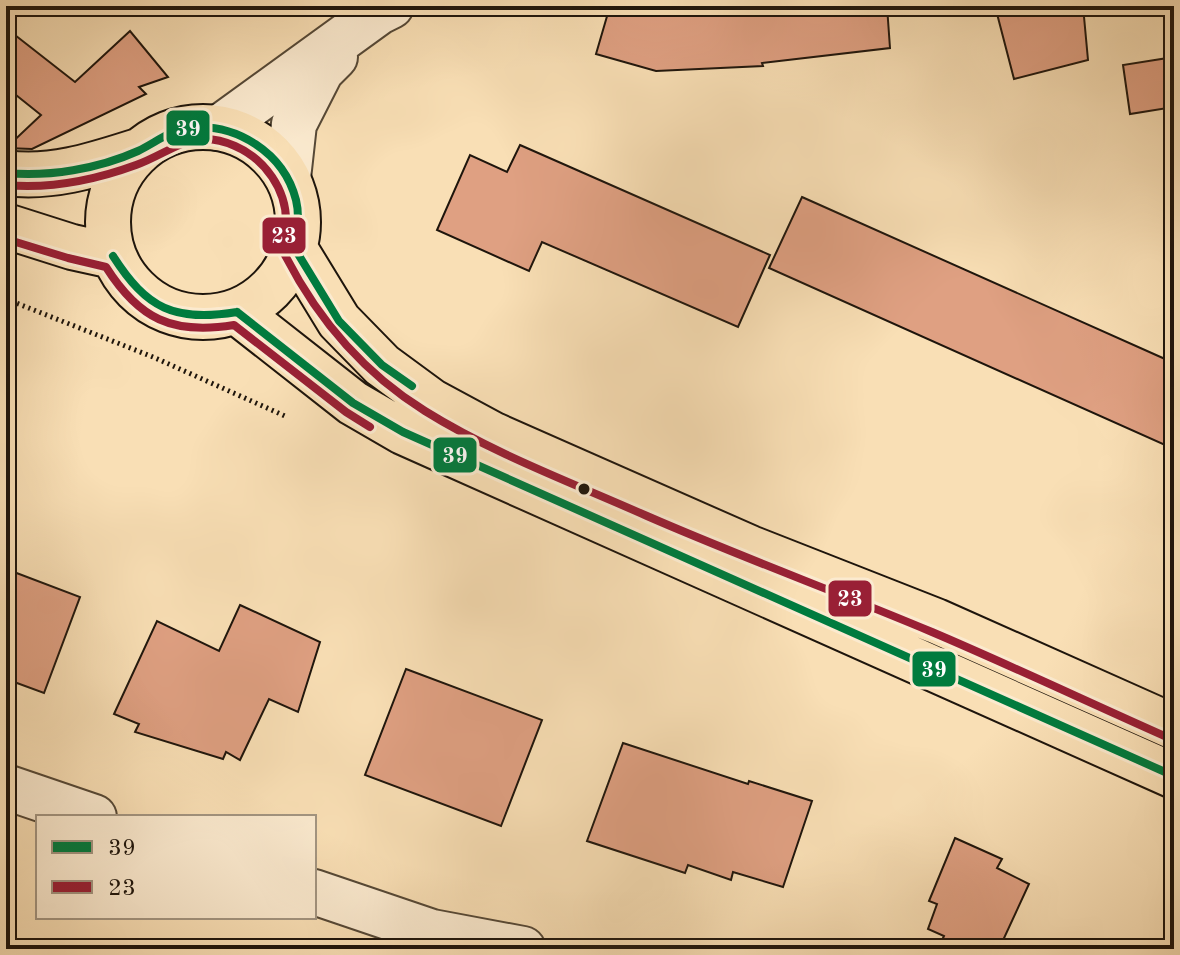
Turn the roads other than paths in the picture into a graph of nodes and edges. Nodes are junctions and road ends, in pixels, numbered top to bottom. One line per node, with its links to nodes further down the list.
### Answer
1 (385, 9): 2 (street); 5 (street)
2 (219, 128): 3 (main road); 5 (main road)
3 (138, 151): 4 (main road); 8 (main road)
4 (6, 173)
5 (288, 178): 7 (main road)
6 (6, 226): 8 (main road)
7 (295, 249): 9 (main road); 10 (main road)
8 (113, 256): 9 (main road)
9 (237, 312): 11 (main road)
10 (1174, 727)
11 (1174, 776)
12 (6, 787): 13 (street)
13 (88, 815)
14 (316, 893): 15 (street)
15 (428, 940): 16 (street)
16 (523, 949)

